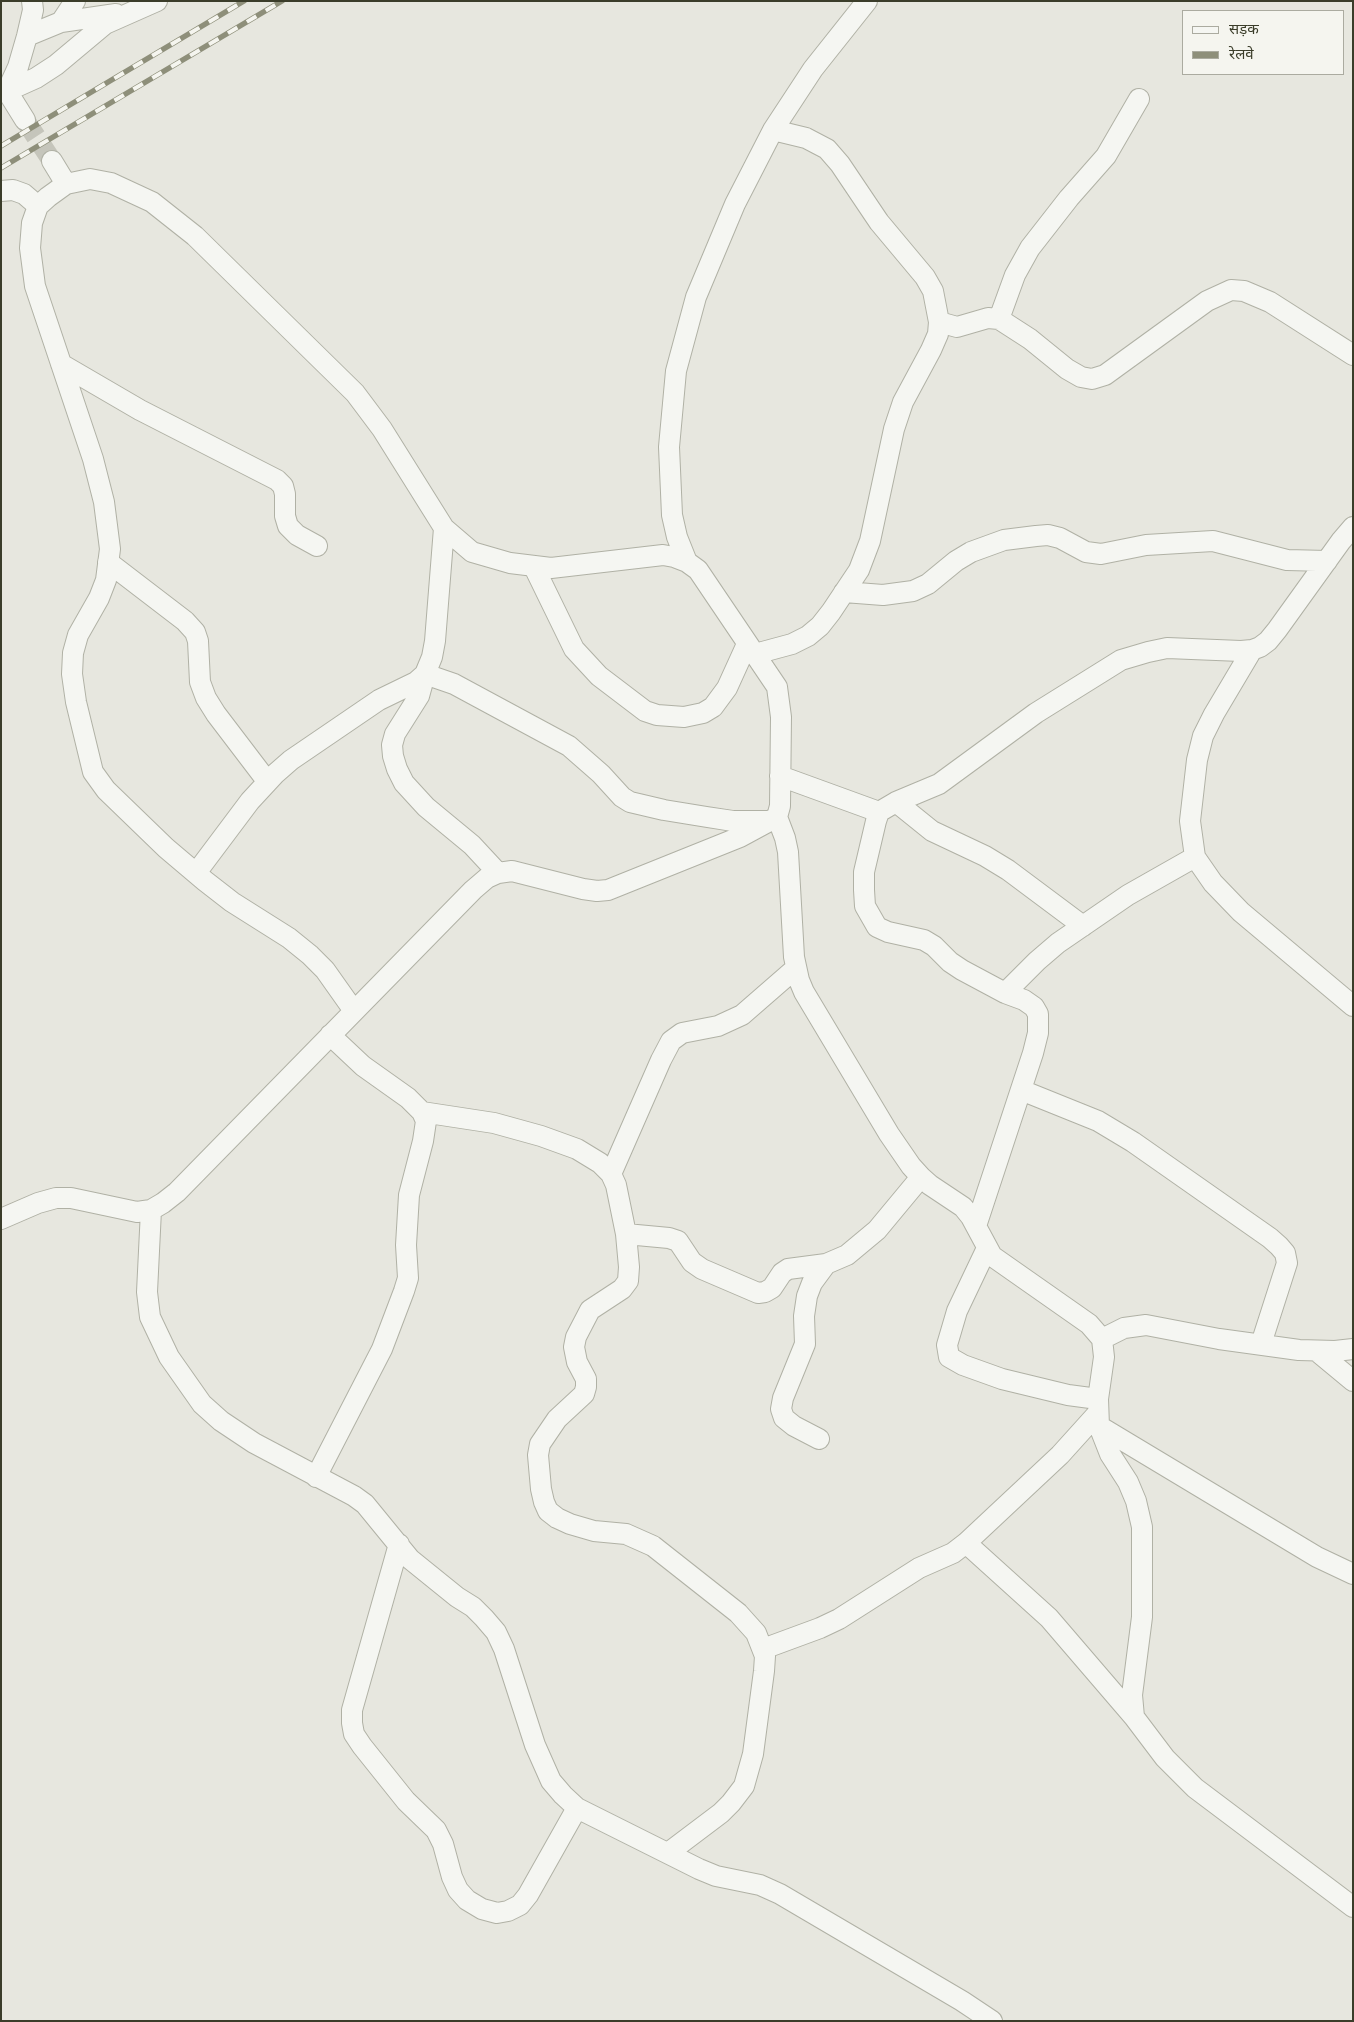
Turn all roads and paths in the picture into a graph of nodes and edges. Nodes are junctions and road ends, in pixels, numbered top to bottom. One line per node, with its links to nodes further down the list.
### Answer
1 (32, 1): 7 (street)
2 (75, 1): 6 (street)
3 (158, 1): 5 (street)
4 (868, 1): 11 (street)
5 (132, 12): 6 (street); 8 (street)
6 (61, 22): 7 (street)
7 (27, 36): 8 (street)
8 (4, 92): 10 (street)
9 (1139, 99): 16 (street)
10 (25, 120)
11 (773, 130): 17 (street); 25 (street)
12 (52, 162): 13 (street)
13 (66, 184): 15 (street); 21 (street)
14 (1, 191): 15 (street)
15 (38, 206): 19 (street)
16 (999, 319): 17 (street); 18 (street)
17 (939, 322): 27 (street)
18 (1353, 355)
19 (61, 364): 22 (street); 24 (street)
20 (1353, 527): 23 (street)
21 (444, 528): 26 (street); 30 (street)
22 (317, 546)
23 (1327, 561): 27 (street); 29 (street)
24 (108, 562): 32 (street); 36 (street)
25 (687, 562): 26 (street); 28 (street)
26 (534, 567): 28 (street)
27 (844, 592): 28 (street)
28 (751, 649): 31 (street)
29 (1252, 650): 33 (street); 35 (street)
30 (425, 674): 32 (street); 34 (street); 37 (street)
31 (780, 776): 33 (street); 34 (street)
32 (268, 781): 36 (street)
33 (888, 807): 38 (street); 40 (street)
34 (773, 819): 37 (street); 39 (street)
35 (1195, 857): 38 (street); 41 (street)
36 (196, 873): 42 (street)
37 (498, 873): 42 (street)
38 (1083, 926): 40 (street)
39 (796, 968): 46 (street); 47 (street)
40 (1005, 993): 44 (street)
41 (1353, 1006)
42 (354, 1011): 43 (street)
43 (330, 1035): 45 (street); 48 (street)
44 (1021, 1090): 50 (street); 55 (street)
45 (422, 1112): 46 (street); 61 (street)
46 (611, 1174): 51 (street)
47 (921, 1177): 50 (street); 53 (street)
48 (151, 1210): 49 (street); 61 (street)
49 (1, 1219)
50 (976, 1226): 52 (street)
51 (626, 1234): 53 (street); 65 (street)
52 (987, 1248): 54 (street); 59 (street)
53 (826, 1264): 60 (street)
54 (1102, 1339): 55 (street); 59 (street)
55 (1261, 1344): 57 (street)
56 (1353, 1349): 57 (street)
57 (1318, 1352): 58 (street)
58 (1353, 1382)
59 (1098, 1413): 62 (street); 64 (street); 66 (street)
60 (819, 1439)
61 (316, 1477): 63 (street)
62 (966, 1543): 65 (street); 66 (street)
63 (399, 1544): 67 (street); 67 (street)
64 (1353, 1574)
65 (763, 1649): 68 (street)
66 (1134, 1716): 69 (street)
67 (577, 1808): 68 (street)
68 (668, 1853): 70 (street)
69 (1353, 1907)
70 (992, 2021)

